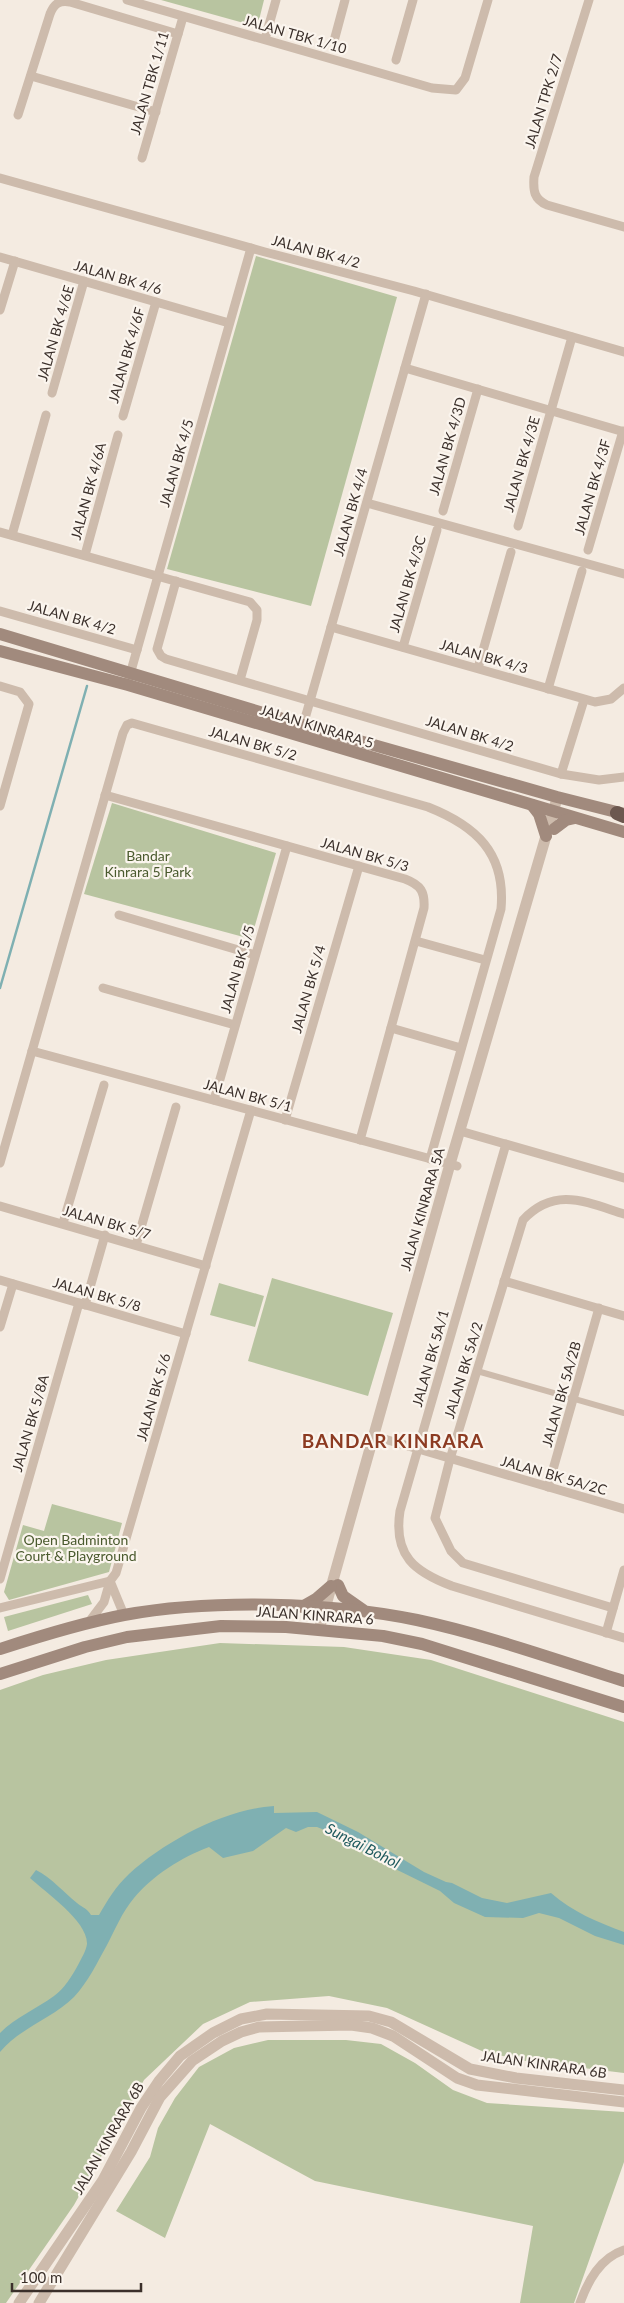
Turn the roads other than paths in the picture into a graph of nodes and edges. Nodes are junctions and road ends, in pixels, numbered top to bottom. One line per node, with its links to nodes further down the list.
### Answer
1 (127, 0): 7 (street, JALAN TBK 1/10)
2 (276, 0): 9 (street)
3 (345, 0): 10 (street)
4 (413, 0): 11 (street)
5 (488, 0): 9 (street, JALAN TBK 1/10)
6 (589, 0): 17 (street, JALAN TPK 2/7)
7 (183, 17): 8 (street, JALAN TBK 1/11); 9 (street, JALAN TBK 1/10)
8 (178, 34): 12 (street); 13 (street, JALAN TBK 1/11)
9 (265, 39)
10 (334, 40)
11 (396, 60)
12 (31, 76): 13 (street); 14 (street)
13 (156, 112): 15 (street, JALAN TBK 1/11)
14 (18, 115)
15 (142, 158)
16 (0, 178): 18 (street, JALAN BK 4/2)
17 (624, 227)
18 (251, 248): 22 (street, JALAN BK 4/2); 25 (street, JALAN BK 4/5)
19 (0, 257): 20 (street, JALAN BK 4/6)
20 (15, 261): 21 (street, JALAN BK 4/6); 24 (street)
21 (84, 281): 23 (street, JALAN BK 4/6); 30 (street, JALAN BK 4/6E)
22 (426, 294): 26 (street, JALAN BK 4/2); 28 (street, JALAN BK 4/4)
23 (156, 302): 25 (street, JALAN BK 4/6); 33 (street, JALAN BK 4/6F)
24 (0, 310)
25 (229, 324): 47 (street, JALAN BK 4/5)
26 (572, 337): 27 (street, JALAN BK 4/2); 31 (street, JALAN BK 4/3E)
27 (624, 352)
28 (405, 368): 29 (street); 36 (street, JALAN BK 4/4)
29 (478, 389): 31 (street); 37 (street, JALAN BK 4/3D)
30 (52, 393)
31 (551, 411): 34 (street); 38 (street, JALAN BK 4/3E)
32 (46, 415): 41 (street)
33 (123, 416)
34 (623, 431): 42 (street, JALAN BK 4/3F)
35 (118, 435): 44 (street, JALAN BK 4/6A)
36 (367, 503): 46 (street); 50 (street, JALAN BK 4/4)
37 (443, 511)
38 (518, 526)
39 (437, 530): 52 (street, JALAN BK 4/3C)
40 (0, 532): 41 (street)
41 (12, 535): 44 (street)
42 (588, 550)
43 (511, 552): 55 (street)
44 (85, 555): 47 (street)
45 (582, 571): 60 (street)
46 (624, 574)
47 (158, 576): 48 (street); 53 (street, JALAN BK 4/5)
48 (176, 581): 57 (street); 57 (street, JALAN BK 4/2)
49 (0, 611): 53 (street, JALAN BK 4/2)
50 (332, 627): 52 (street, JALAN BK 4/3); 61 (street, JALAN BK 4/4)
51 (0, 634): 56 (main road, JALAN KINRARA 5)
52 (403, 647): 55 (street, JALAN BK 4/3)
53 (137, 650): 56 (street, JALAN BK 4/5)
54 (0, 651): 56 (main road, JALAN KINRARA 5)
55 (478, 668): 60 (street, JALAN BK 4/3)
56 (129, 679): 63 (main road, JALAN KINRARA 5)
57 (240, 680): 61 (street, JALAN BK 4/2)
58 (0, 686): 68 (street)
59 (624, 688): 62 (street, JALAN BK 4/3)
60 (548, 689): 62 (street, JALAN BK 4/3)
61 (310, 700): 63 (street, JALAN BK 4/4); 64 (street, JALAN BK 4/2)
62 (584, 700): 64 (street)
63 (302, 731): 67 (main road, JALAN KINRARA 5); 69 (main road, JALAN KINRARA 5)
64 (561, 774): 65 (street, JALAN BK 4/2)
65 (624, 776)
66 (105, 795): 75 (street, JALAN BK 5/3); 80 (street, JALAN BK 5/2); 85 (street, JALAN BK 5/2)
67 (560, 798): 70 (street, JALAN KINRARA 5A); 71 (main road, JALAN KINRARA 5)
68 (0, 806)
69 (532, 806): 70 (main road, JALAN KINRARA 5); 74 (main road)
70 (556, 812): 72 (main road, JALAN KINRARA 5); 74 (street, JALAN KINRARA 5A)
71 (622, 814)
72 (575, 818): 73 (main road, JALAN KINRARA 5); 74 (main road)
73 (624, 832)
74 (550, 833): 91 (street, JALAN KINRARA 5A)
75 (287, 846): 76 (street, JALAN BK 5/3); 79 (street, JALAN BK 5/5)
76 (359, 866): 78 (street, JALAN BK 5/3); 90 (street, JALAN BK 5/4)
77 (119, 915): 79 (street)
78 (416, 941): 80 (street); 83 (street, JALAN BK 5/3)
79 (255, 956): 82 (street, JALAN BK 5/5)
80 (485, 960): 84 (street, JALAN BK 5/2)
81 (103, 988): 82 (street)
82 (236, 1025): 87 (street, JALAN BK 5/5)
83 (391, 1028): 84 (street); 92 (street, JALAN BK 5/3)
84 (461, 1048): 94 (street, JALAN BK 5/2)
85 (32, 1051): 87 (street, JALAN BK 5/1); 95 (street, JALAN BK 5/2)
86 (104, 1085): 100 (street)
87 (214, 1100): 89 (street, JALAN BK 5/1)
88 (176, 1107): 102 (street)
89 (251, 1110): 90 (street, JALAN BK 5/1); 103 (street, JALAN BK 5/6)
90 (285, 1120): 92 (street, JALAN BK 5/1)
91 (463, 1132): 93 (street); 96 (street, JALAN KINRARA 5A)
92 (360, 1140): 94 (street, JALAN BK 5/1)
93 (506, 1144): 97 (street); 116 (street, JALAN BK 5A/1)
94 (430, 1159): 96 (street, JALAN BK 5/1)
95 (0, 1163)
96 (453, 1165): 115 (street, JALAN KINRARA 5A)
97 (624, 1178)
98 (0, 1206): 100 (street, JALAN BK 5/7)
99 (624, 1214): 105 (street, JALAN BK 5A/2)
100 (63, 1223): 101 (street, JALAN BK 5/7)
101 (105, 1236): 102 (street, JALAN BK 5/7); 107 (street, JALAN BK 5/8A)
102 (136, 1245): 103 (street, JALAN BK 5/7)
103 (206, 1266): 111 (street, JALAN BK 5/6)
104 (0, 1280): 106 (street, JALAN BK 5/8)
105 (504, 1281): 108 (street); 112 (street, JALAN BK 5A/2)
106 (13, 1284): 107 (street, JALAN BK 5/8); 110 (street)
107 (82, 1304): 111 (street, JALAN BK 5/8); 121 (street, JALAN BK 5/8A)
108 (599, 1308): 109 (street); 113 (street, JALAN BK 5A/2B)
109 (624, 1316)
110 (0, 1327)
111 (186, 1334): 122 (street, JALAN BK 5/6)
112 (477, 1371): 113 (street); 117 (street, JALAN BK 5A/2)
113 (574, 1399): 114 (street); 118 (street, JALAN BK 5A/2B)
114 (624, 1413)
115 (377, 1437): 116 (street, JALAN BK 5A/2C); 123 (street, JALAN KINRARA 5A)
116 (418, 1449): 117 (street, JALAN BK 5A/2C); 132 (street, JALAN BK 5A/1)
117 (450, 1459): 118 (street, JALAN BK 5A/2C); 126 (street, JALAN BK 5A/2)
118 (548, 1487): 119 (street, JALAN BK 5A/2C)
119 (624, 1509)
120 (624, 1570): 126 (street)
121 (0, 1579)
122 (110, 1581): 125 (street); 129 (street); 130 (street, JALAN BK 5/6)
123 (334, 1586): 124 (main road); 127 (street, JALAN KINRARA 5A); 128 (main road)
124 (302, 1607): 127 (main road, JALAN KINRARA 6); 129 (main road, JALAN KINRARA 6)
125 (0, 1608)
126 (613, 1608): 132 (street)
127 (328, 1609): 128 (main road, JALAN KINRARA 6); 131 (street, JALAN KINRARA 5A)
128 (366, 1612): 136 (main road, JALAN KINRARA 6)
129 (124, 1615): 130 (main road, JALAN KINRARA 6)
130 (88, 1623): 134 (main road, JALAN KINRARA 6)
131 (322, 1630): 135 (main road, JALAN KINRARA 6); 137 (main road, JALAN KINRARA 6)
132 (606, 1633): 133 (street, JALAN BK 5A/1)
133 (624, 1638)
134 (0, 1650)
135 (0, 1674)
136 (624, 1681)
137 (624, 1707)
138 (624, 2090): 141 (street, JALAN KINRARA 6B)
139 (624, 2102): 142 (street, JALAN KINRARA 6B)
140 (624, 2250): 143 (street)
141 (19, 2303)
142 (39, 2303)
143 (580, 2303)

